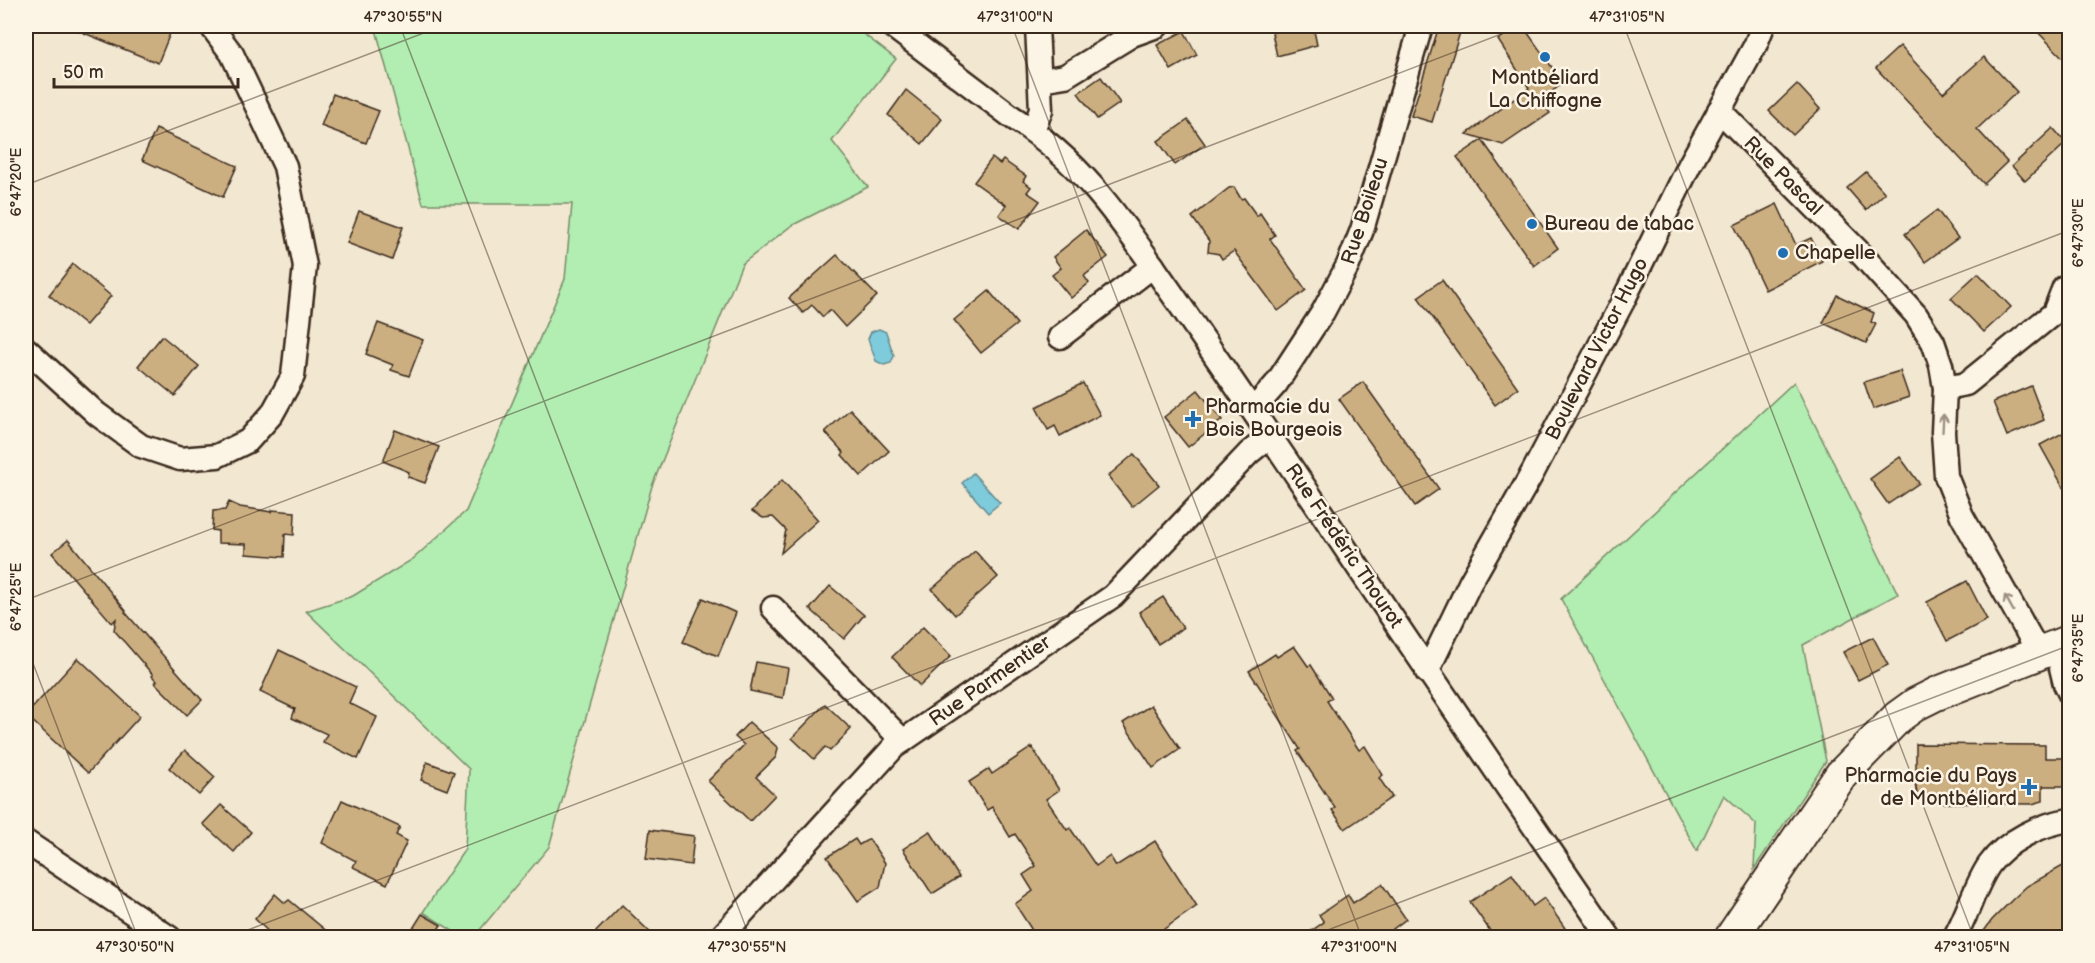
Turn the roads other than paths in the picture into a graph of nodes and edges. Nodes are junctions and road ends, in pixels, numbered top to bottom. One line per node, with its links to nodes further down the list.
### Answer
1 (211, 26): 13 (street)
2 (892, 26): 9 (street, Rue Frédéric Thourot)
3 (1037, 26): 7 (street)
4 (1157, 26): 7 (street)
5 (1421, 26): 15 (street, Rue Boileau)
6 (1763, 26): 8 (street, Boulevard Victor Hugo)
7 (1041, 80): 9 (street)
8 (1719, 110): 14 (street, Rue Pascal); 19 (street, Boulevard Victor Hugo)
9 (1033, 130): 10 (street, Rue Frédéric Thourot)
10 (1153, 266): 12 (street); 15 (street, Rue Frédéric Thourot)
11 (2064, 287): 14 (street)
12 (1060, 337)
13 (26, 349)
14 (1945, 388): 18 (street, Rue Pascal, one-way to 14)
15 (1253, 410): 16 (street, Rue Frédéric Thourot)
16 (1270, 436): 19 (street, Rue Frédéric Thourot); 21 (street, Rue Parmentier)
17 (773, 608): 21 (street)
18 (2055, 647): 20 (street, Rue Pascal); 27 (street)
19 (1427, 672): 26 (street, Rue Frédéric Thourot)
20 (2070, 694)
21 (903, 741): 25 (street, Rue Parmentier)
22 (2070, 820): 28 (street)
23 (26, 842): 24 (street)
24 (170, 938)
25 (720, 938)
26 (1610, 938)
27 (1731, 938)
28 (1954, 938)

